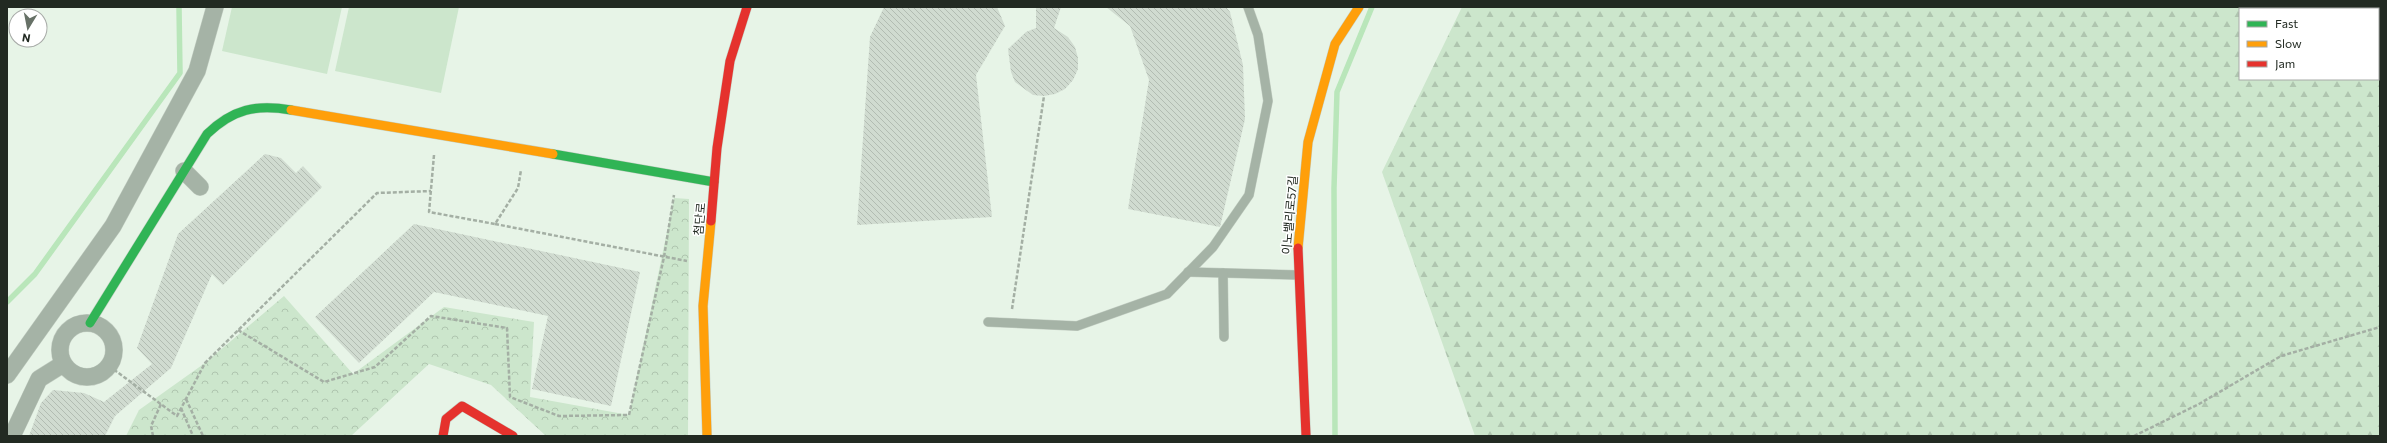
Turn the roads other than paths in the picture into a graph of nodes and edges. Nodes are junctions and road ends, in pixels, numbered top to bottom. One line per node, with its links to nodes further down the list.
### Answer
1 (215, 7): 15 (street)
2 (747, 7): 6 (street, 첨단로)
3 (1248, 7): 8 (lane)
4 (1359, 7): 10 (street, 이노밸리로57길)
5 (184, 171): 6 (street); 7 (street); 12 (street)
6 (714, 182): 19 (street, 첨단로)
7 (200, 187)
8 (1188, 272): 9 (lane); 11 (lane)
9 (1223, 273): 10 (lane); 13 (lane)
10 (1298, 274): 20 (street, 이노밸리로57길)
11 (988, 322)
12 (90, 323): 14 (street); 14 (street)
13 (1224, 337)
14 (63, 364): 16 (street)
15 (7, 375)
16 (12, 436)
17 (443, 436): 18 (street)
18 (513, 436)
19 (707, 436)
20 (1306, 436)

